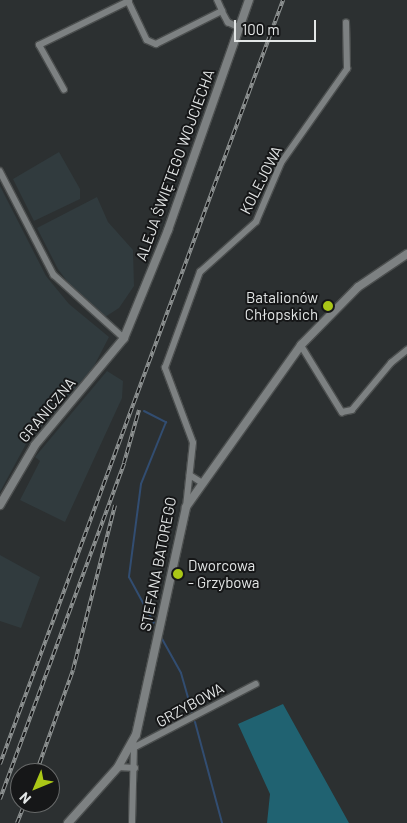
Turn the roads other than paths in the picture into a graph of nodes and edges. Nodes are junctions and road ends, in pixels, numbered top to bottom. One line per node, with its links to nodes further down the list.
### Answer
1 (128, 0): 4 (street); 7 (street)
2 (217, 0): 4 (street)
3 (249, 0): 6 (street, ALEJA ŚWIĘTEGO WOJCIECHA)
4 (222, 11): 6 (street)
5 (346, 23): 13 (street, KOLEJOWA)
6 (238, 27): 10 (street, ALEJA ŚWIĘTEGO WOJCIECHA)
7 (64, 90)
8 (0, 171): 10 (street)
9 (407, 254): 11 (street)
10 (124, 338): 16 (street, GRANICZNA)
11 (301, 345): 12 (street); 15 (street)
12 (407, 350)
13 (164, 368): 14 (street, STEFANA BATOREGO)
14 (190, 474): 15 (street); 17 (street, STEFANA BATOREGO)
15 (203, 483): 17 (street)
16 (0, 505)
17 (186, 506): 19 (street, STEFANA BATOREGO)
18 (256, 684): 19 (street, GRZYBOWA)
19 (134, 745): 20 (street); 21 (street, STEFANA BATOREGO)
20 (118, 767): 21 (street); 22 (street)
21 (135, 768): 23 (street, STEFANA BATOREGO)
22 (68, 823)
23 (132, 823)

